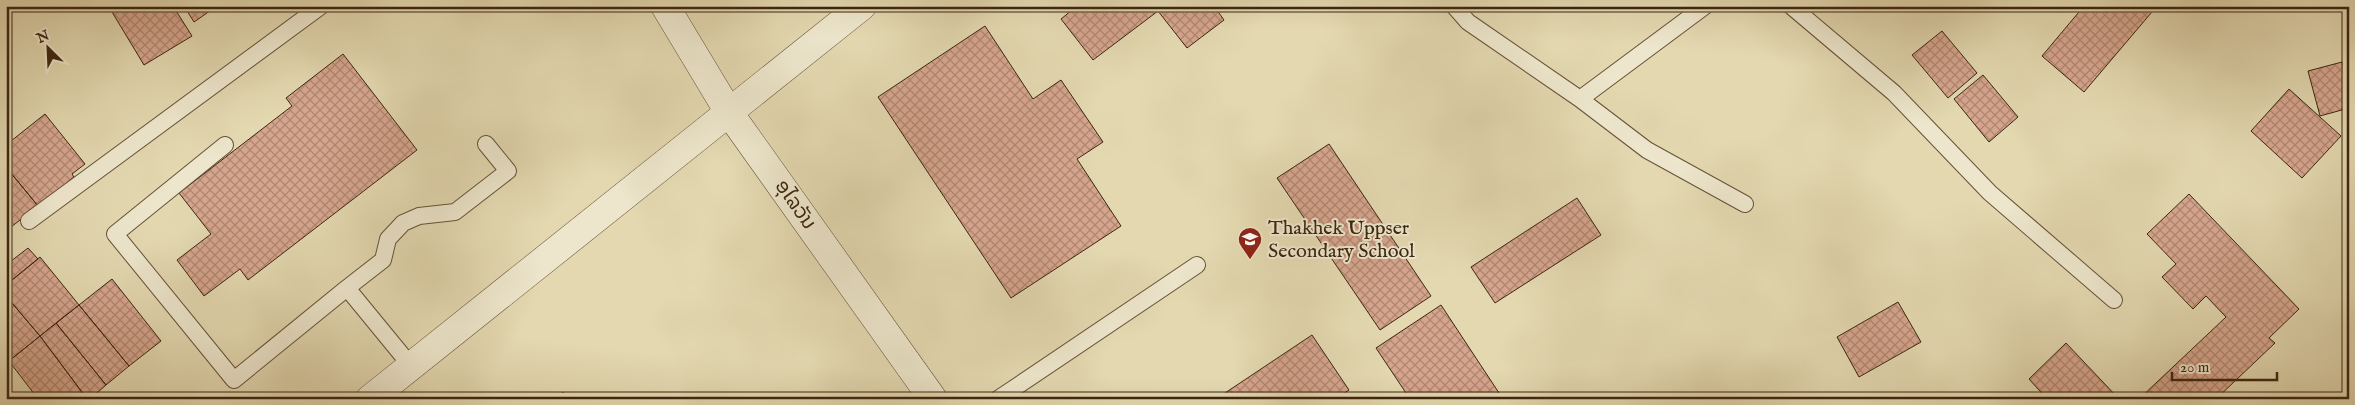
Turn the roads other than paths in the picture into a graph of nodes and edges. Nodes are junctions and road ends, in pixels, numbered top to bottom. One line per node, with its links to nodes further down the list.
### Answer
1 (321, 6): 12 (lane)
2 (665, 6): 8 (street, ອຸໄລວັນ)
3 (862, 6): 8 (street)
4 (1454, 6): 7 (lane)
5 (1705, 6): 7 (lane)
6 (1791, 6): 15 (lane)
7 (1580, 99): 11 (lane)
8 (730, 114): 16 (street); 18 (street, ອຸໄລວັນ)
9 (486, 144): 14 (lane)
10 (225, 145): 14 (lane)
11 (1746, 204)
12 (30, 221)
13 (1196, 265): 19 (lane)
14 (347, 288): 16 (lane)
15 (2114, 300)
16 (411, 366): 17 (street)
17 (370, 399)
18 (933, 399)
19 (998, 399)

